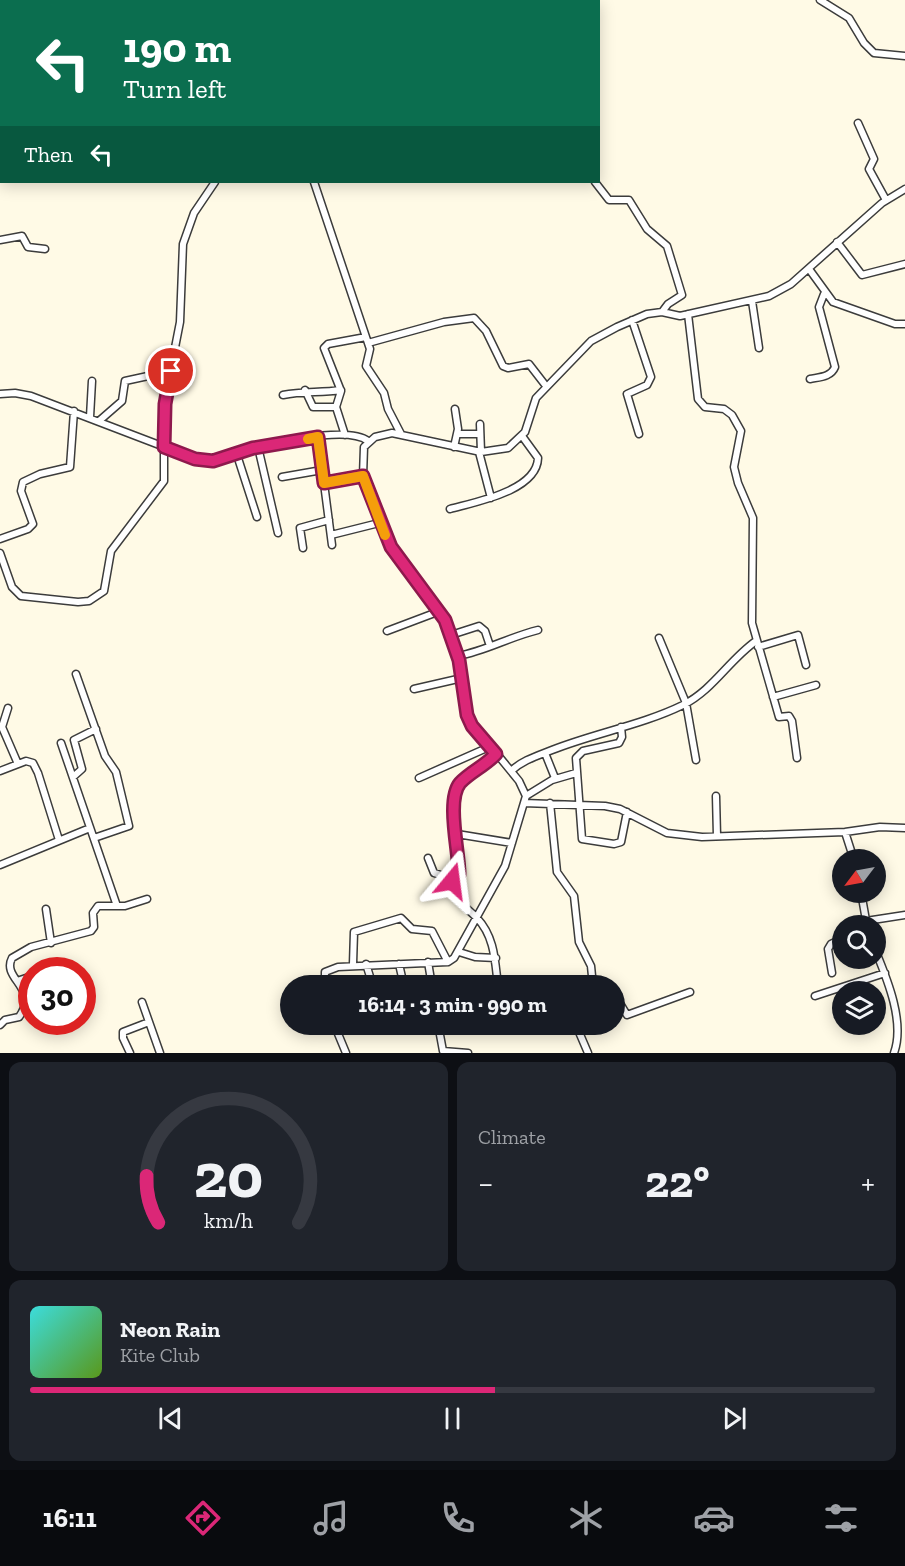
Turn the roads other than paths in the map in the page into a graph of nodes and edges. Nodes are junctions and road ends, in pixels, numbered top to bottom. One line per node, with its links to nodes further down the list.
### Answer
1 (820, 0): 2 (street)
2 (905, 56)
3 (858, 123): 8 (street)
4 (213, 183): 22 (street)
5 (314, 183): 20 (street)
6 (596, 183): 16 (street)
7 (905, 189): 8 (street)
8 (886, 201): 10 (street)
9 (0, 240): 11 (street)
10 (837, 242): 12 (street); 13 (street)
11 (45, 249)
12 (905, 264)
13 (809, 269): 14 (street); 15 (street)
14 (824, 294): 19 (street); 23 (street)
15 (752, 301): 17 (street); 21 (street)
16 (662, 312): 17 (street); 18 (street)
17 (688, 314): 69 (street)
18 (632, 320): 25 (street); 39 (street)
19 (905, 324)
20 (367, 340): 25 (street); 27 (street); 36 (street)
21 (759, 348)
22 (171, 371): 34 (street); 46 (street)
23 (810, 379)
24 (92, 381): 33 (street)
25 (546, 386): 41 (street)
26 (305, 390): 27 (street); 29 (street); 30 (street)
27 (341, 390): 30 (street)
28 (0, 394): 32 (street)
29 (283, 395)
30 (336, 406): 40 (street)
31 (455, 409): 37 (street)
32 (74, 411): 33 (street); 60 (street)
33 (90, 417): 34 (street)
34 (99, 421): 46 (street)
35 (480, 424): 38 (street)
36 (402, 434): 43 (street); 45 (street)
37 (458, 434): 38 (street); 45 (street)
38 (480, 434): 48 (street)
39 (639, 434)
40 (345, 435): 42 (street); 43 (street)
41 (522, 436): 48 (street); 53 (street)
42 (318, 437): 44 (street); 49 (street)
43 (368, 441): 50 (street)
44 (258, 447): 47 (street); 58 (street)
45 (454, 447): 48 (street)
46 (169, 449): 47 (street); 63 (street)
47 (236, 452): 55 (street)
48 (480, 452): 53 (street)
49 (322, 470): 51 (street); 52 (street)
50 (363, 476): 52 (street); 57 (street)
51 (282, 477)
52 (324, 483): 56 (street)
53 (491, 498): 54 (street)
54 (450, 509)
55 (256, 517)
56 (329, 520): 59 (street); 62 (street)
57 (379, 523): 59 (street); 64 (street)
58 (278, 533)
59 (331, 535): 61 (street)
60 (0, 539)
61 (332, 544)
62 (303, 548)
63 (0, 553)
64 (440, 611): 66 (street); 67 (street)
65 (538, 630): 70 (street)
66 (387, 631)
67 (451, 635): 70 (street); 71 (street)
68 (659, 638): 78 (street)
69 (757, 644): 72 (street); 77 (street); 78 (street)
70 (490, 646): 71 (street)
71 (458, 657): 74 (street)
72 (806, 665)
73 (76, 674): 82 (street)
74 (462, 678): 76 (street); 85 (street)
75 (816, 685): 77 (street)
76 (414, 688)
77 (773, 697): 89 (street)
78 (686, 703): 81 (street); 90 (street)
79 (8, 708): 80 (street)
80 (1, 727): 91 (street)
81 (621, 727): 83 (street); 88 (street)
82 (96, 729): 95 (street); 108 (street)
83 (573, 741): 86 (street); 88 (street)
84 (61, 743): 95 (street)
85 (489, 747): 87 (street); 96 (street)
86 (545, 753): 93 (street); 97 (street)
87 (496, 754): 93 (street); 106 (street)
88 (579, 754): 94 (street)
89 (797, 758)
90 (696, 760)
91 (18, 764): 92 (street); 109 (street)
92 (0, 771)
93 (511, 771): 99 (street)
94 (576, 774): 97 (street); 101 (street)
95 (73, 777): 103 (street)
96 (420, 778)
97 (555, 778): 99 (street)
98 (716, 796): 107 (street)
99 (525, 799): 100 (street); 110 (street)
100 (550, 803): 101 (street); 140 (street)
101 (580, 804): 102 (street); 102 (street)
102 (627, 812): 107 (street)
103 (90, 828): 108 (street); 109 (street)
104 (905, 828): 105 (street)
105 (845, 832): 107 (street); 111 (street)
106 (457, 834): 110 (street); 114 (street)
107 (717, 837)
108 (94, 838): 116 (street)
109 (59, 840): 113 (street)
110 (512, 843): 119 (street)
111 (850, 849)
112 (428, 858): 114 (street)
113 (0, 865)
114 (442, 879): 119 (street)
115 (147, 899): 116 (street)
116 (117, 906): 121 (street)
117 (46, 909): 121 (street)
118 (905, 915): 120 (street)
119 (478, 919): 123 (street); 125 (street)
120 (886, 919)
121 (51, 943): 124 (street)
122 (832, 944): 133 (street)
123 (459, 952): 125 (street); 128 (street)
124 (12, 958): 126 (street); 141 (street)
125 (496, 958): 139 (street)
126 (4, 960)
127 (428, 962): 128 (street); 131 (street); 138 (street)
128 (448, 962): 129 (street)
129 (352, 964): 130 (street); 135 (street)
130 (366, 964): 131 (street); 136 (street)
131 (399, 964): 137 (street)
132 (883, 969): 134 (street)
133 (832, 972)
134 (885, 973): 143 (street); 149 (street)
135 (324, 975)
136 (370, 975)
137 (402, 975)
138 (430, 975)
139 (497, 975)
140 (593, 975)
141 (18, 981)
142 (690, 992): 145 (street)
143 (814, 996)
144 (142, 1002): 147 (street)
145 (625, 1012)
146 (18, 1017): 148 (street)
147 (149, 1022): 153 (street); 154 (street)
148 (0, 1025)
149 (903, 1026): 158 (street)
150 (339, 1035): 155 (street)
151 (439, 1035): 156 (street)
152 (580, 1035): 157 (street)
153 (130, 1053)
154 (160, 1053)
155 (346, 1053)
156 (468, 1053)
157 (588, 1053)
158 (894, 1053)

